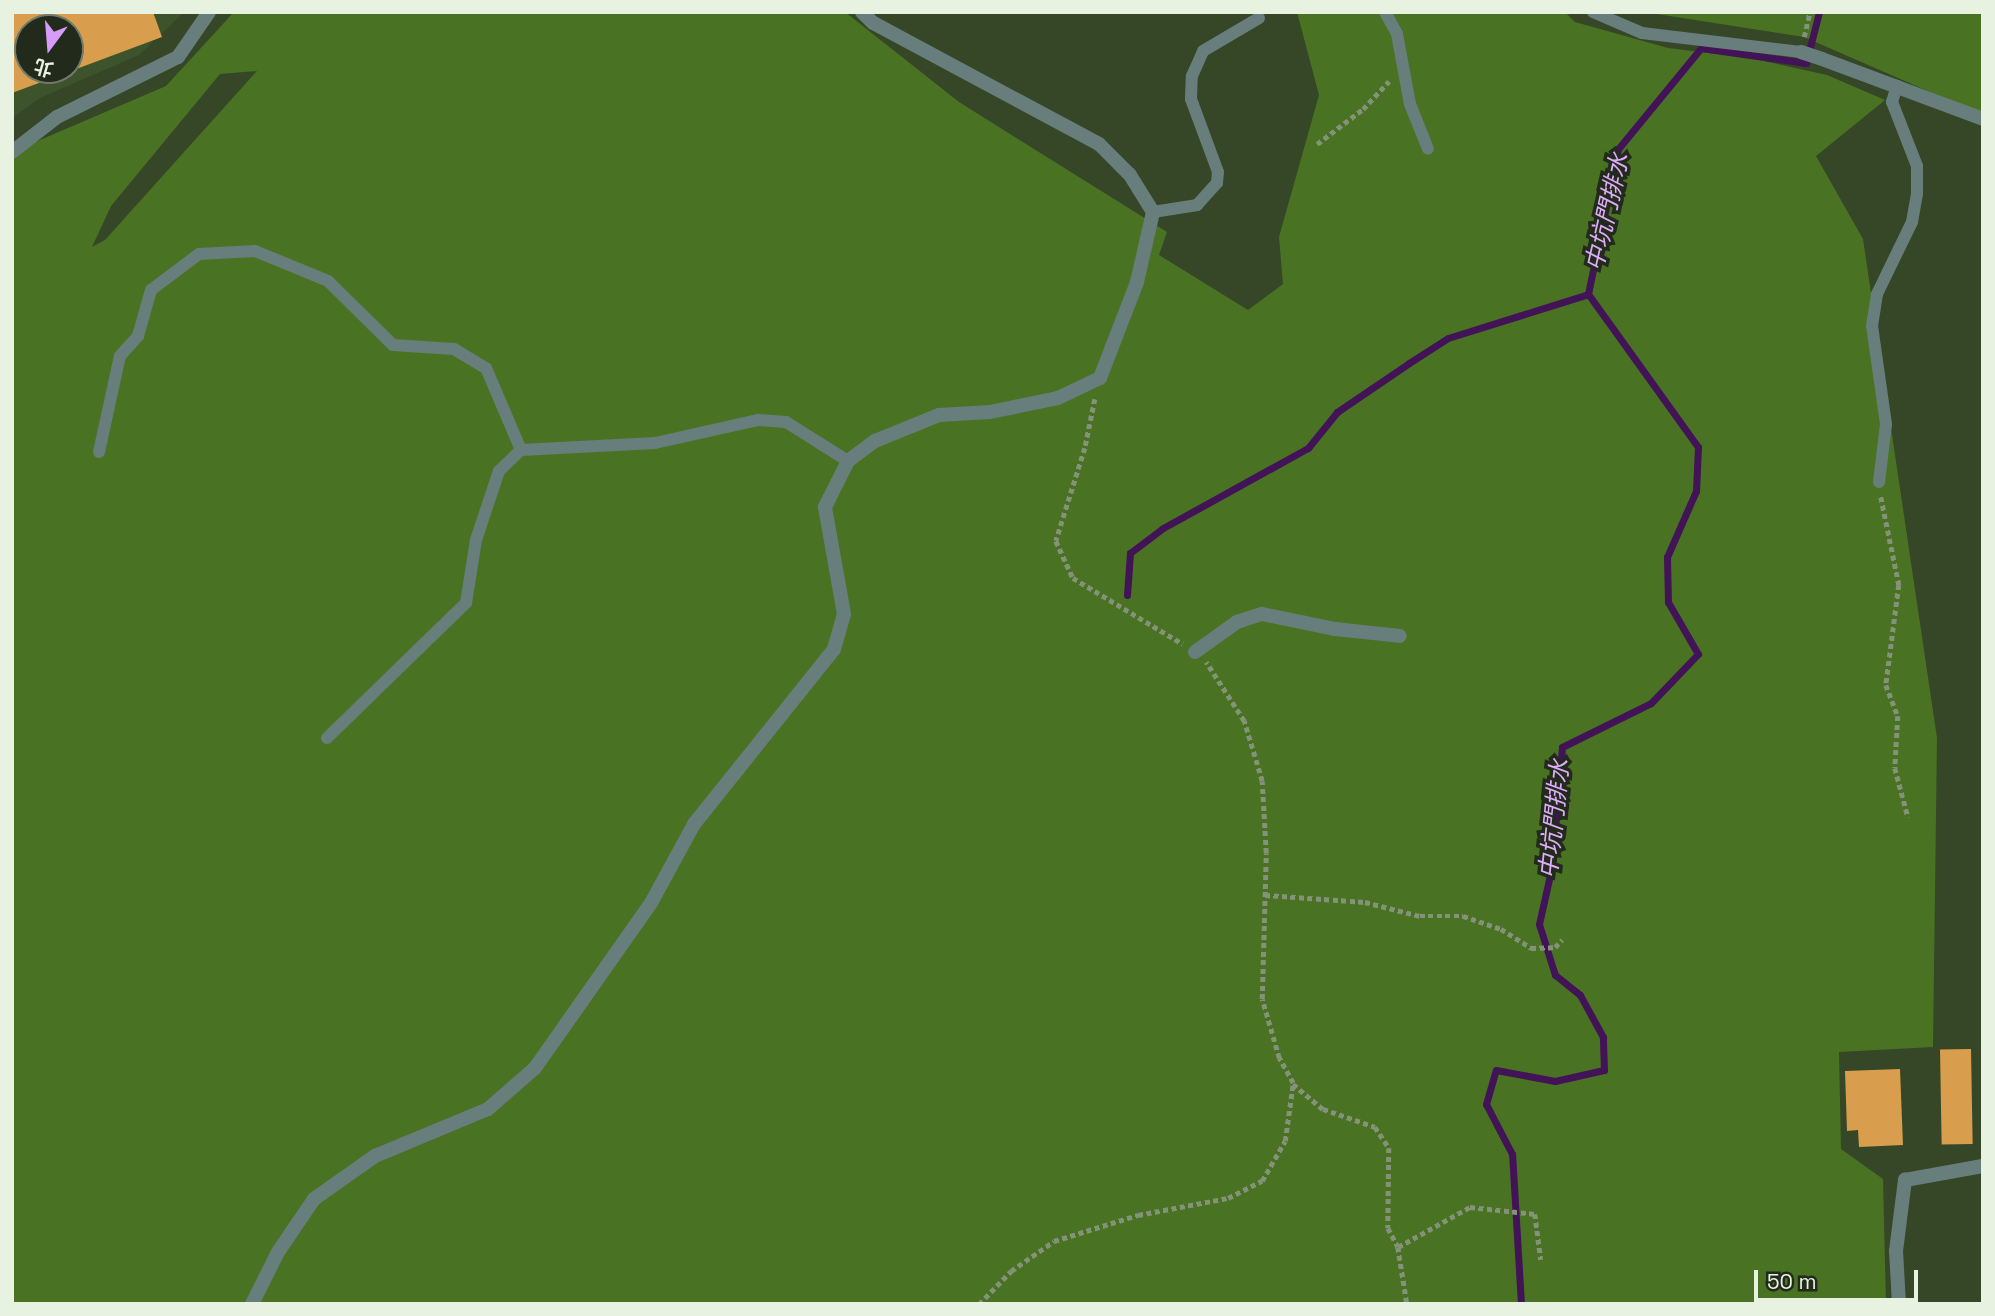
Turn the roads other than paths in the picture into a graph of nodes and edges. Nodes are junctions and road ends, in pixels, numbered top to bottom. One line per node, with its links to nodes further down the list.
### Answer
1 (209, 12): 10 (street)
2 (862, 12): 11 (street)
3 (1385, 12): 9 (lane)
4 (1593, 12): 6 (lane)
5 (1259, 18): 11 (lane)
6 (1801, 52): 7 (street)
7 (1897, 86): 8 (street); 15 (lane)
8 (1983, 120)
9 (1428, 149)
10 (12, 152)
11 (1153, 212): 14 (street)
12 (521, 450): 13 (lane); 14 (lane); 18 (lane)
13 (99, 452)
14 (848, 461): 20 (street)
15 (1879, 482)
16 (1400, 636): 17 (street)
17 (1195, 652)
18 (327, 738)
19 (1983, 1166): 21 (street)
20 (253, 1304)
21 (1899, 1304)

